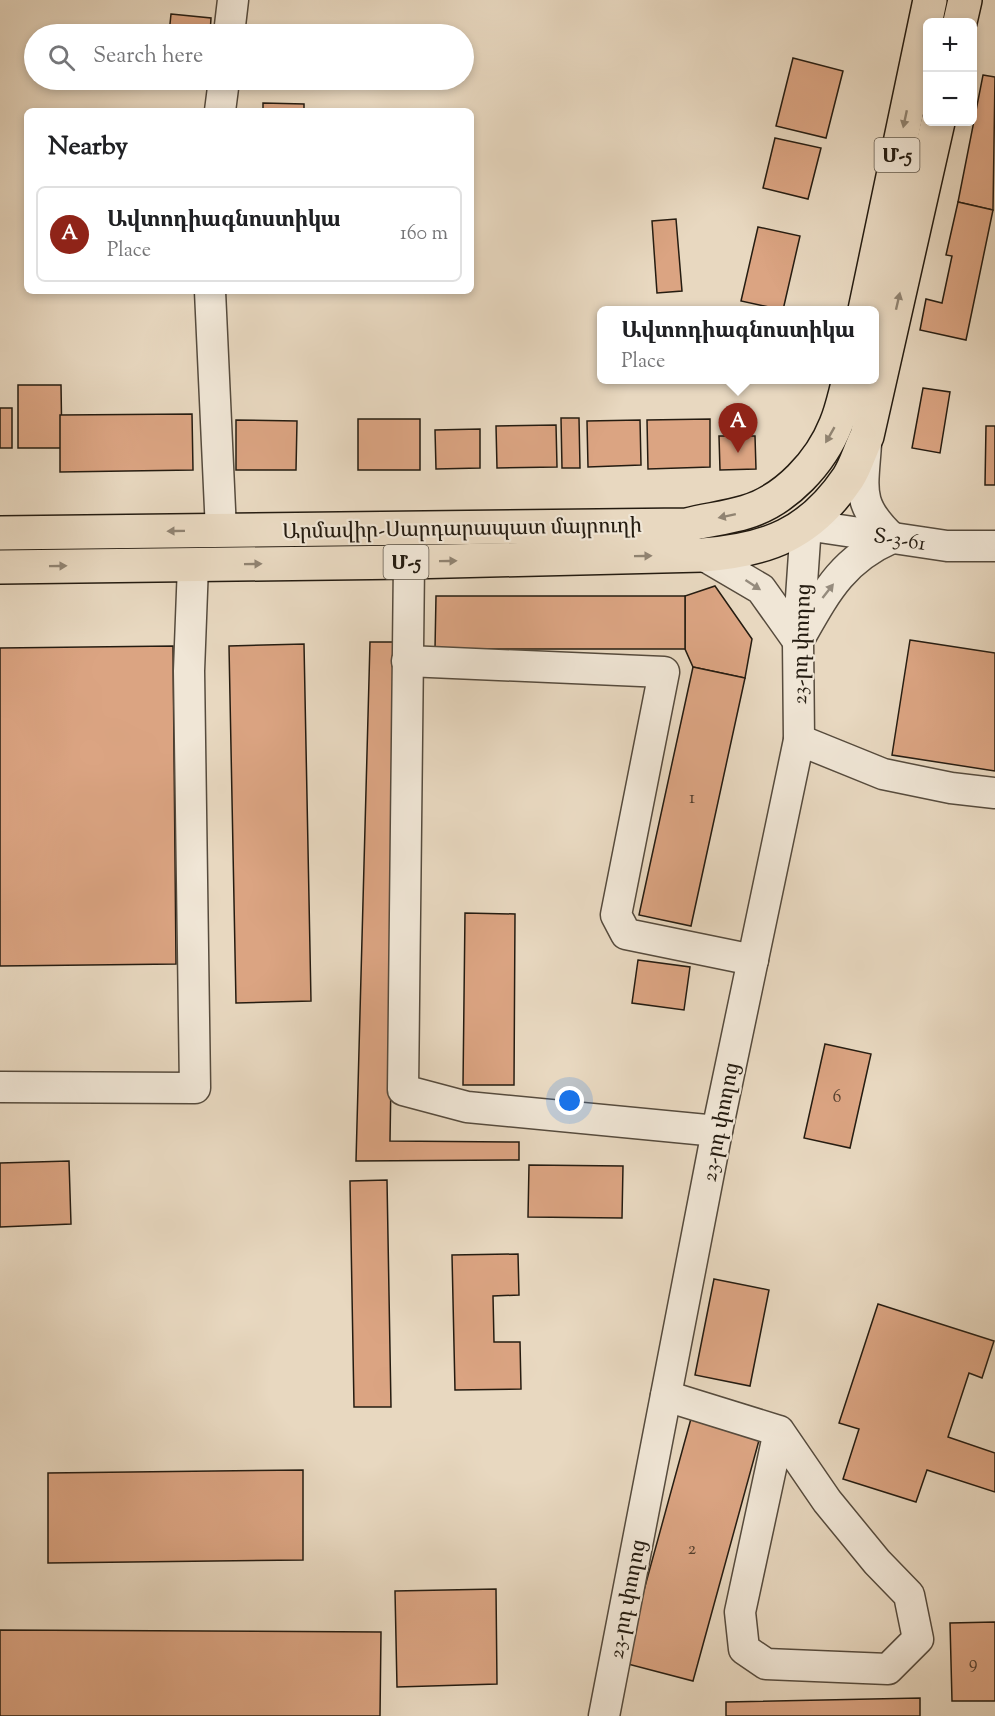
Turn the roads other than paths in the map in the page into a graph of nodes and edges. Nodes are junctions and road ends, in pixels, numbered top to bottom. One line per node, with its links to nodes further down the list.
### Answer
1 (233, 0): 5 (street)
2 (930, 0): 10 (highway, Մ-5, one-way to 10)
3 (965, 0): 4 (highway)
4 (961, 18)
5 (230, 24)
6 (223, 90): 7 (street)
7 (220, 108)
8 (937, 126): 11 (highway, Արմավիր-Սարդարապատ մայրուղի / Մ-5, one-way to 8)
9 (210, 294): 17 (street)
10 (866, 306)
11 (879, 381)
12 (848, 384): 15 (highway, Արմավիր-Սարդարապատ մայրուղի / Մ-5, one-way to 15)
13 (878, 384): 14 (highway, Արմավիր-Սարդարապատ մայրուղի / Մ-5, one-way to 13)
14 (866, 438): 16 (highway, Արմավիր-Սարդարապատ մայրուղի / Մ-5); 19 (street)
15 (780, 495): 16 (highway); 17 (highway, Արմավիր-Սարդարապատ մայրուղի / Մ-5, one-way to 17)
16 (806, 525): 19 (street, Տ-3-61 / Տ-3-61); 21 (highway, Արմավիր-Սարդարապատ մայրուղի / Մ-5); 25 (street, 23-րդ փողոց)
17 (221, 531): 18 (highway, Արմավիր-Սարդարապատ մայրուղի / Մ-5, one-way to 18)
18 (0, 533)
19 (892, 538): 20 (street, Տ-3-61 / Տ-3-61); 25 (street, one-way to 19)
20 (995, 546)
21 (703, 555): 22 (highway, Արմավիր-Սարդարապատ մայրուղի / Մ-5, one-way to 21); 25 (street, one-way to 25)
22 (409, 562): 23 (highway, Արմավիր-Սարդարապատ մայրուղի / Մ-5, one-way to 22); 26 (street)
23 (193, 565): 24 (highway, Արմավիր-Սարդարապատ մայրուղի / Մ-5, one-way to 23); 30 (street)
24 (0, 567)
25 (798, 641): 27 (street, 23-րդ փողոց)
26 (407, 661): 29 (street); 31 (street)
27 (799, 740): 28 (street); 29 (street, 23-րդ փողոց)
28 (995, 793)
29 (753, 960): 31 (street, 23-րդ փողոց)
30 (0, 1087)
31 (717, 1131): 32 (street, 23-րդ փողոց)
32 (666, 1396): 33 (street); 34 (street, 23-րդ փողոց)
33 (779, 1431): 33 (street)
34 (604, 1716)

